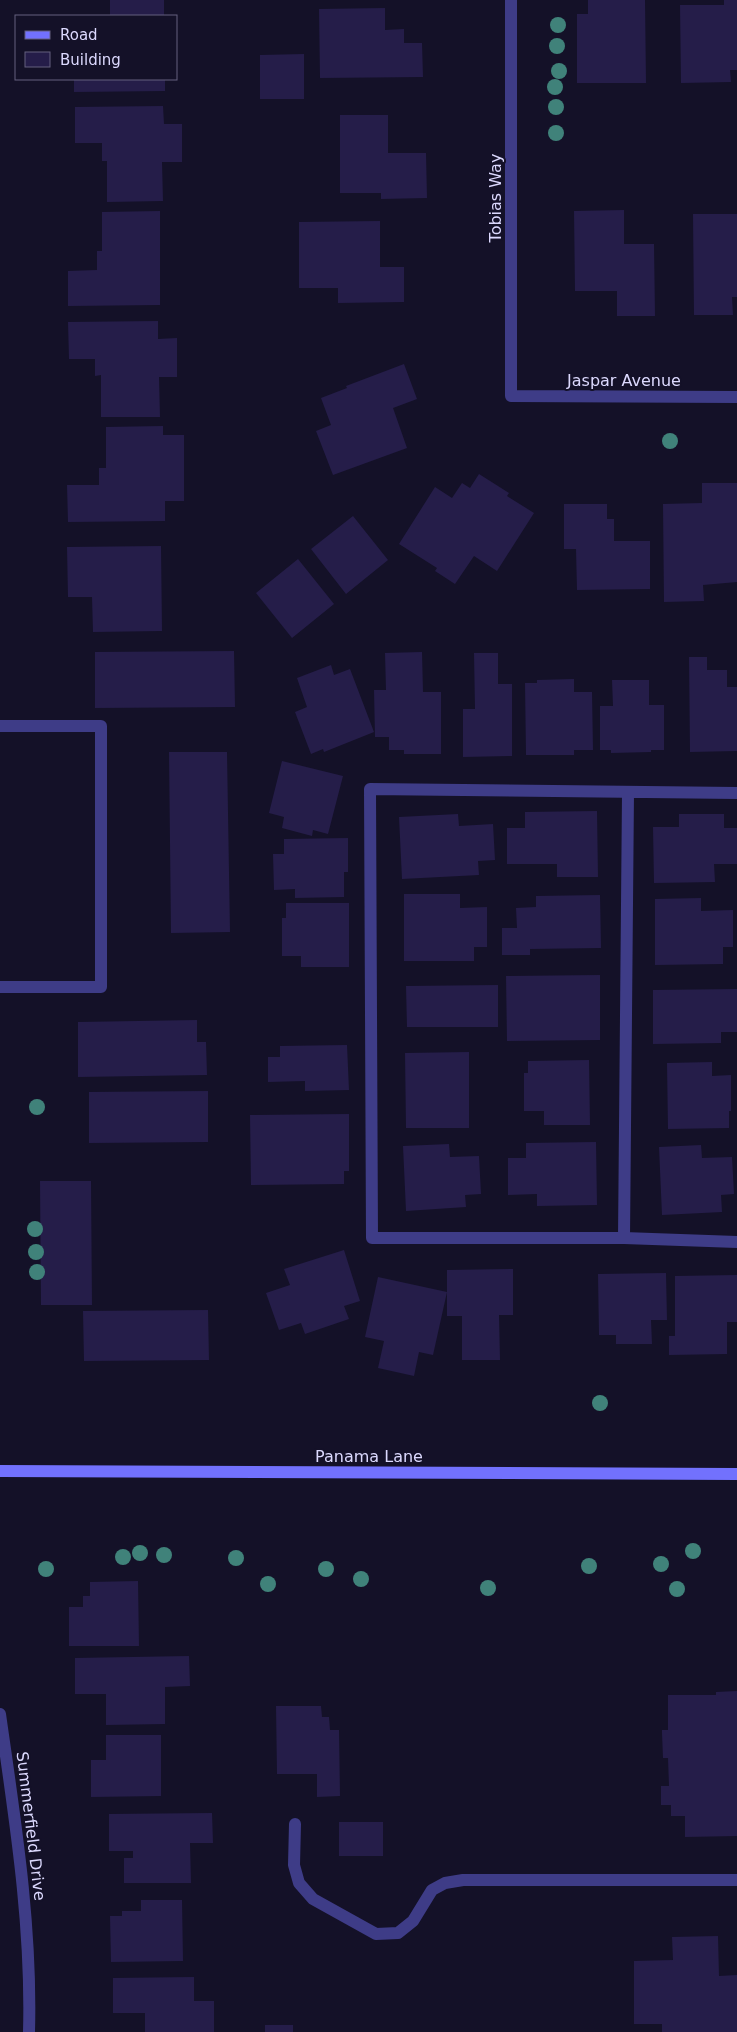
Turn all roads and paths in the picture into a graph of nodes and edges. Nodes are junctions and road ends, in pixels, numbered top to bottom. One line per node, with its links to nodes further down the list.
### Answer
1 (511, 0): 2 (street, Tobias Way)
2 (511, 396): 3 (street, Jaspar Avenue)
3 (737, 397)
4 (0, 726): 7 (street)
5 (628, 793): 6 (street); 8 (street); 8 (street)
6 (737, 793)
7 (0, 988)
8 (624, 1238): 9 (street)
9 (737, 1242)
10 (0, 1470): 11 (main road, Panama Lane)
11 (737, 1474)
12 (0, 1714): 13 (street, Summerfield Drive)
13 (3, 1757): 16 (street, Summerfield Drive)
14 (294, 1824): 15 (street)
15 (737, 1880)
16 (29, 2032)

